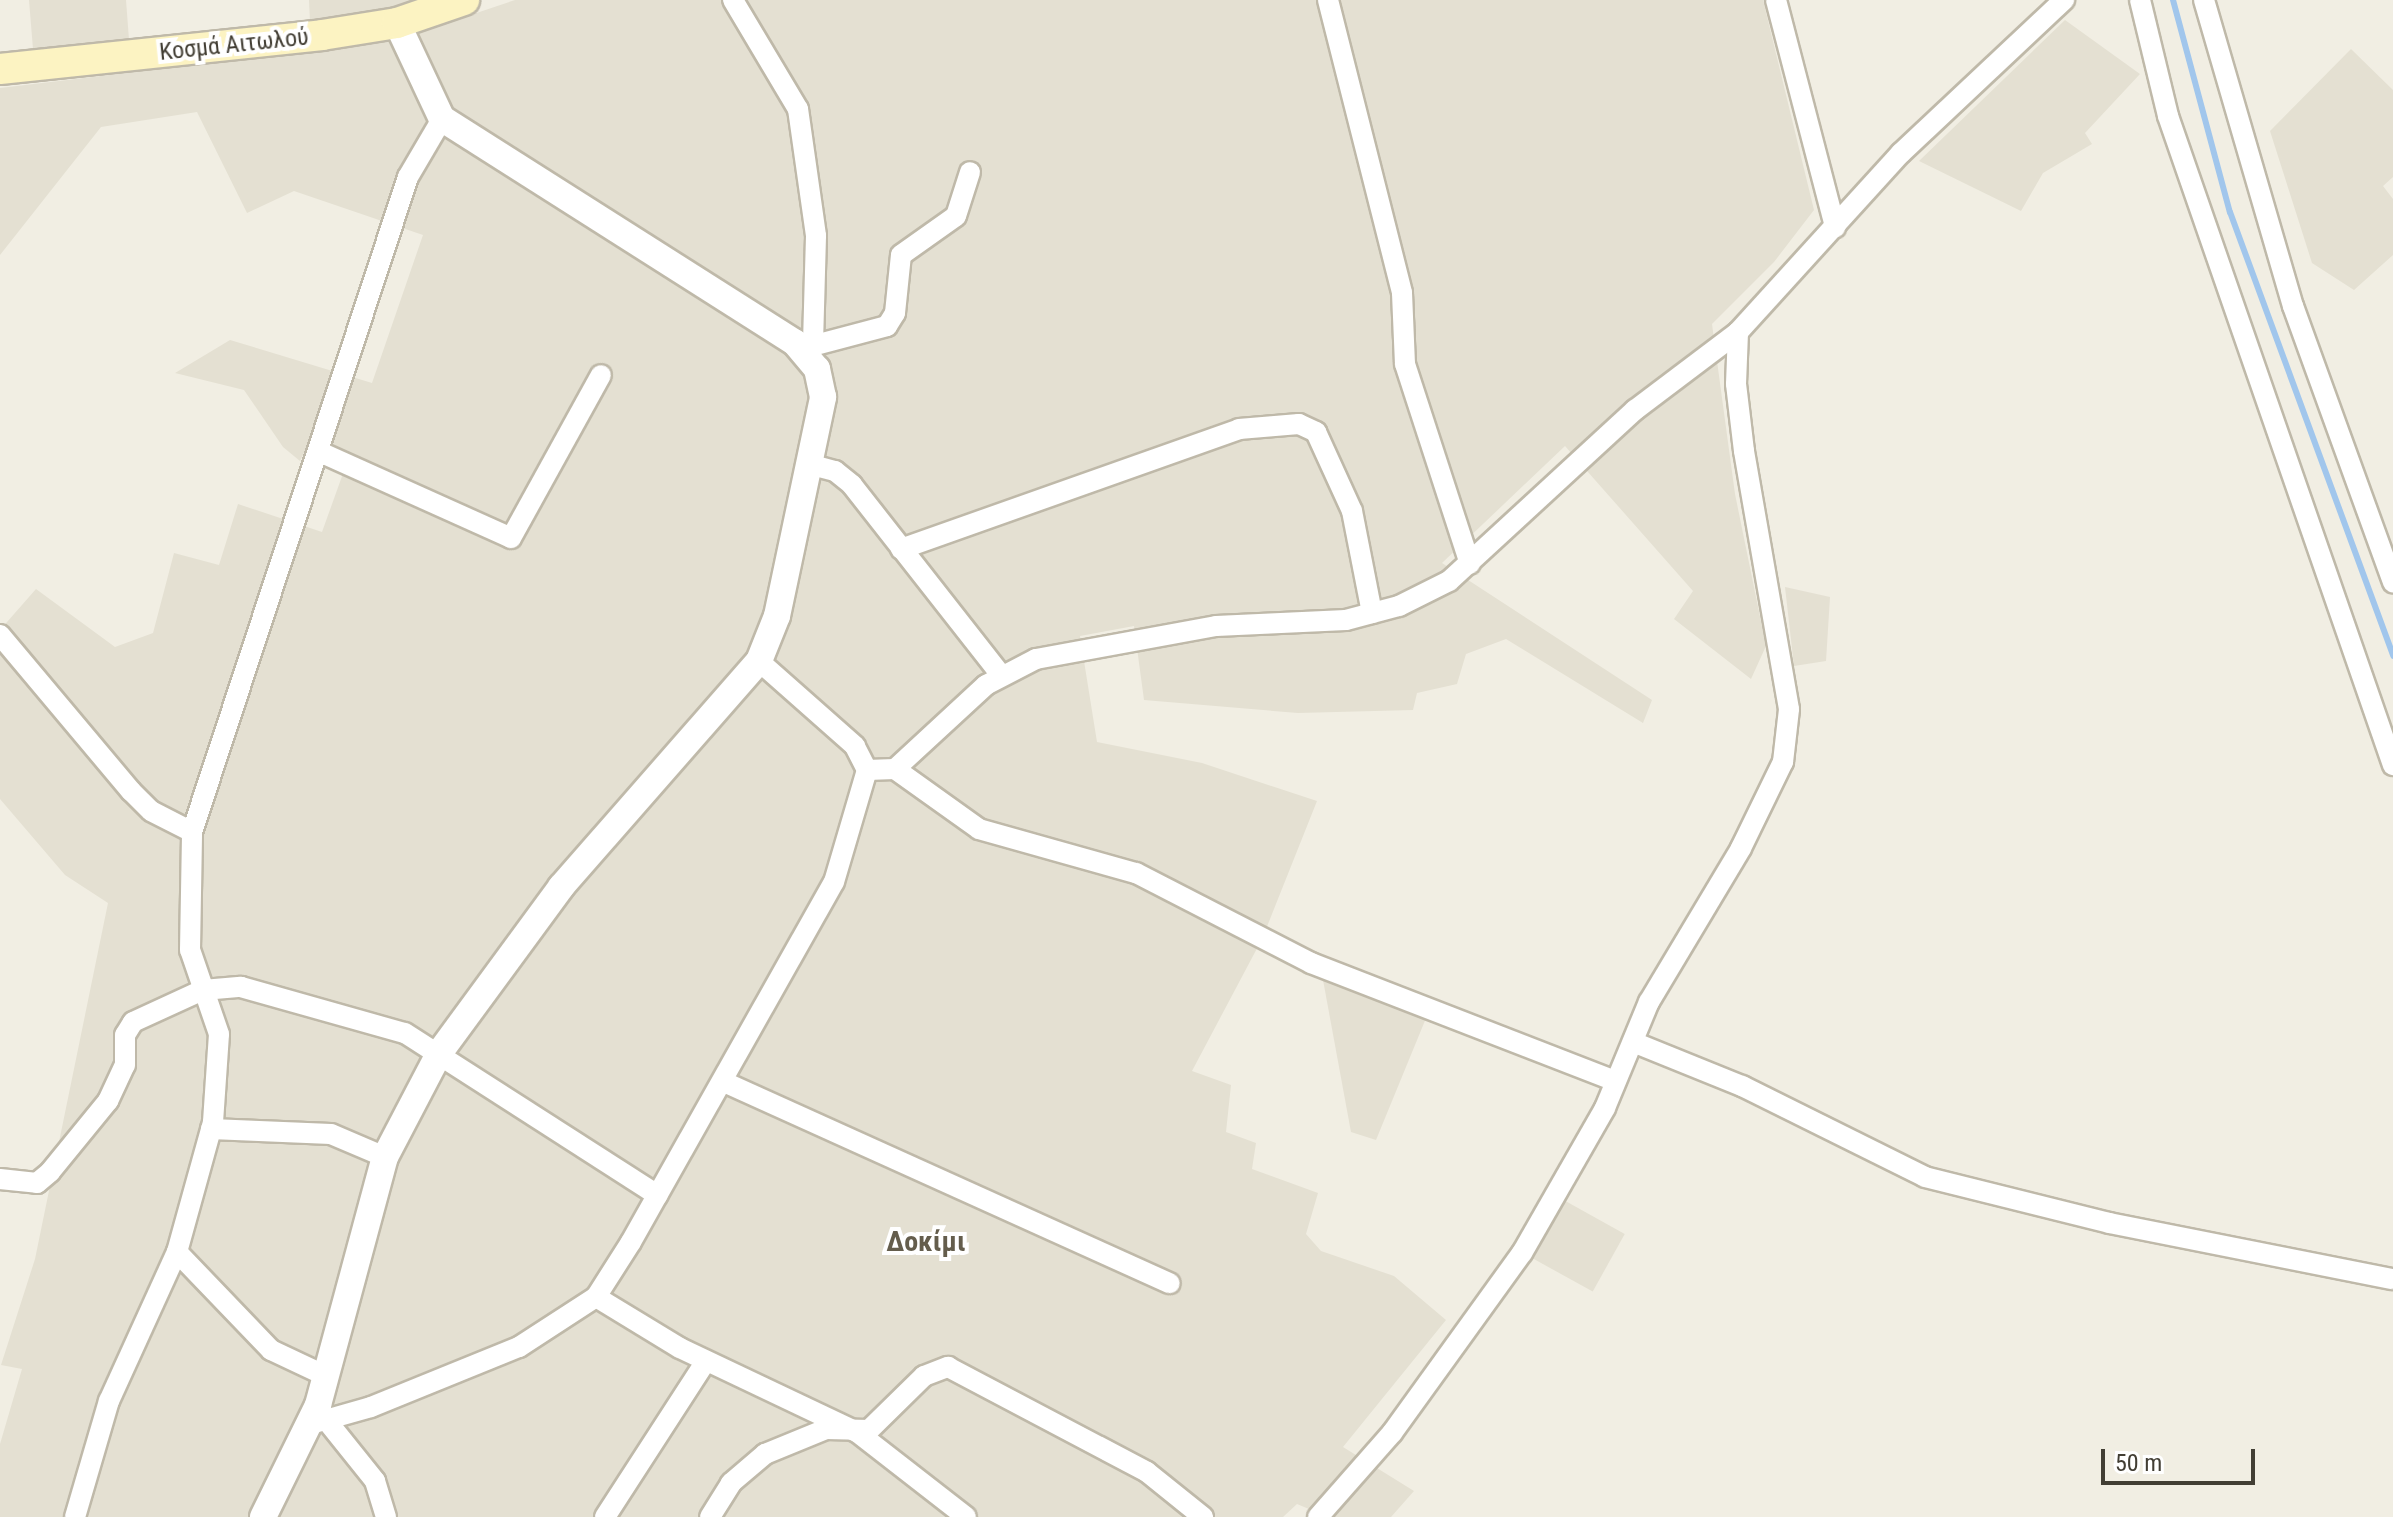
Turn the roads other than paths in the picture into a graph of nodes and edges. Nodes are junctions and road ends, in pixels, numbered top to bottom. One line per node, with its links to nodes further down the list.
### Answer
1 (733, 0): 14 (street)
2 (1328, 0): 19 (street)
3 (1776, 0): 12 (street)
4 (2064, 0): 12 (street)
5 (2140, 0): 25 (street)
6 (2204, 0): 20 (street)
7 (452, 2): 8 (main road, Κοσμά Αιτωλού)
8 (397, 23): 9 (main road, Κοσμά Αιτωλού); 10 (street)
9 (0, 69)
10 (442, 119): 14 (street); 16 (street)
11 (970, 172): 14 (street)
12 (1835, 227): 13 (street)
13 (1738, 332): 19 (street); 30 (street)
14 (807, 346): 17 (street)
15 (601, 375): 16 (street)
16 (322, 453): 28 (street)
17 (812, 465): 18 (street); 23 (street)
18 (901, 549): 21 (street); 24 (street)
19 (1470, 564): 21 (street)
20 (2393, 583)
21 (1372, 613): 24 (street)
22 (0, 635): 28 (street)
23 (759, 661): 27 (street); 31 (street)
24 (1001, 675): 26 (street)
25 (2393, 765)
26 (895, 769): 27 (street); 32 (street)
27 (867, 770): 33 (street)
28 (192, 832): 29 (street)
29 (203, 990): 31 (street); 34 (street); 36 (street)
30 (1633, 1042): 32 (street); 39 (street)
31 (440, 1052): 35 (street); 37 (street)
32 (1615, 1081): 53 (street)
33 (724, 1082): 37 (street); 40 (street)
34 (211, 1129): 35 (street); 38 (street)
35 (385, 1157): 43 (street)
36 (0, 1179)
37 (657, 1195): 41 (street)
38 (177, 1252): 43 (street); 46 (street)
39 (2393, 1279)
40 (1170, 1283)
41 (596, 1297): 42 (street); 44 (street)
42 (706, 1361): 45 (street); 49 (street)
43 (326, 1376): 44 (street)
44 (319, 1422): 47 (street); 48 (street)
45 (857, 1432): 50 (street); 51 (street); 52 (street)
46 (75, 1517)
47 (263, 1517)
48 (386, 1517)
49 (605, 1517)
50 (710, 1517)
51 (966, 1517)
52 (1203, 1517)
53 (1318, 1517)

